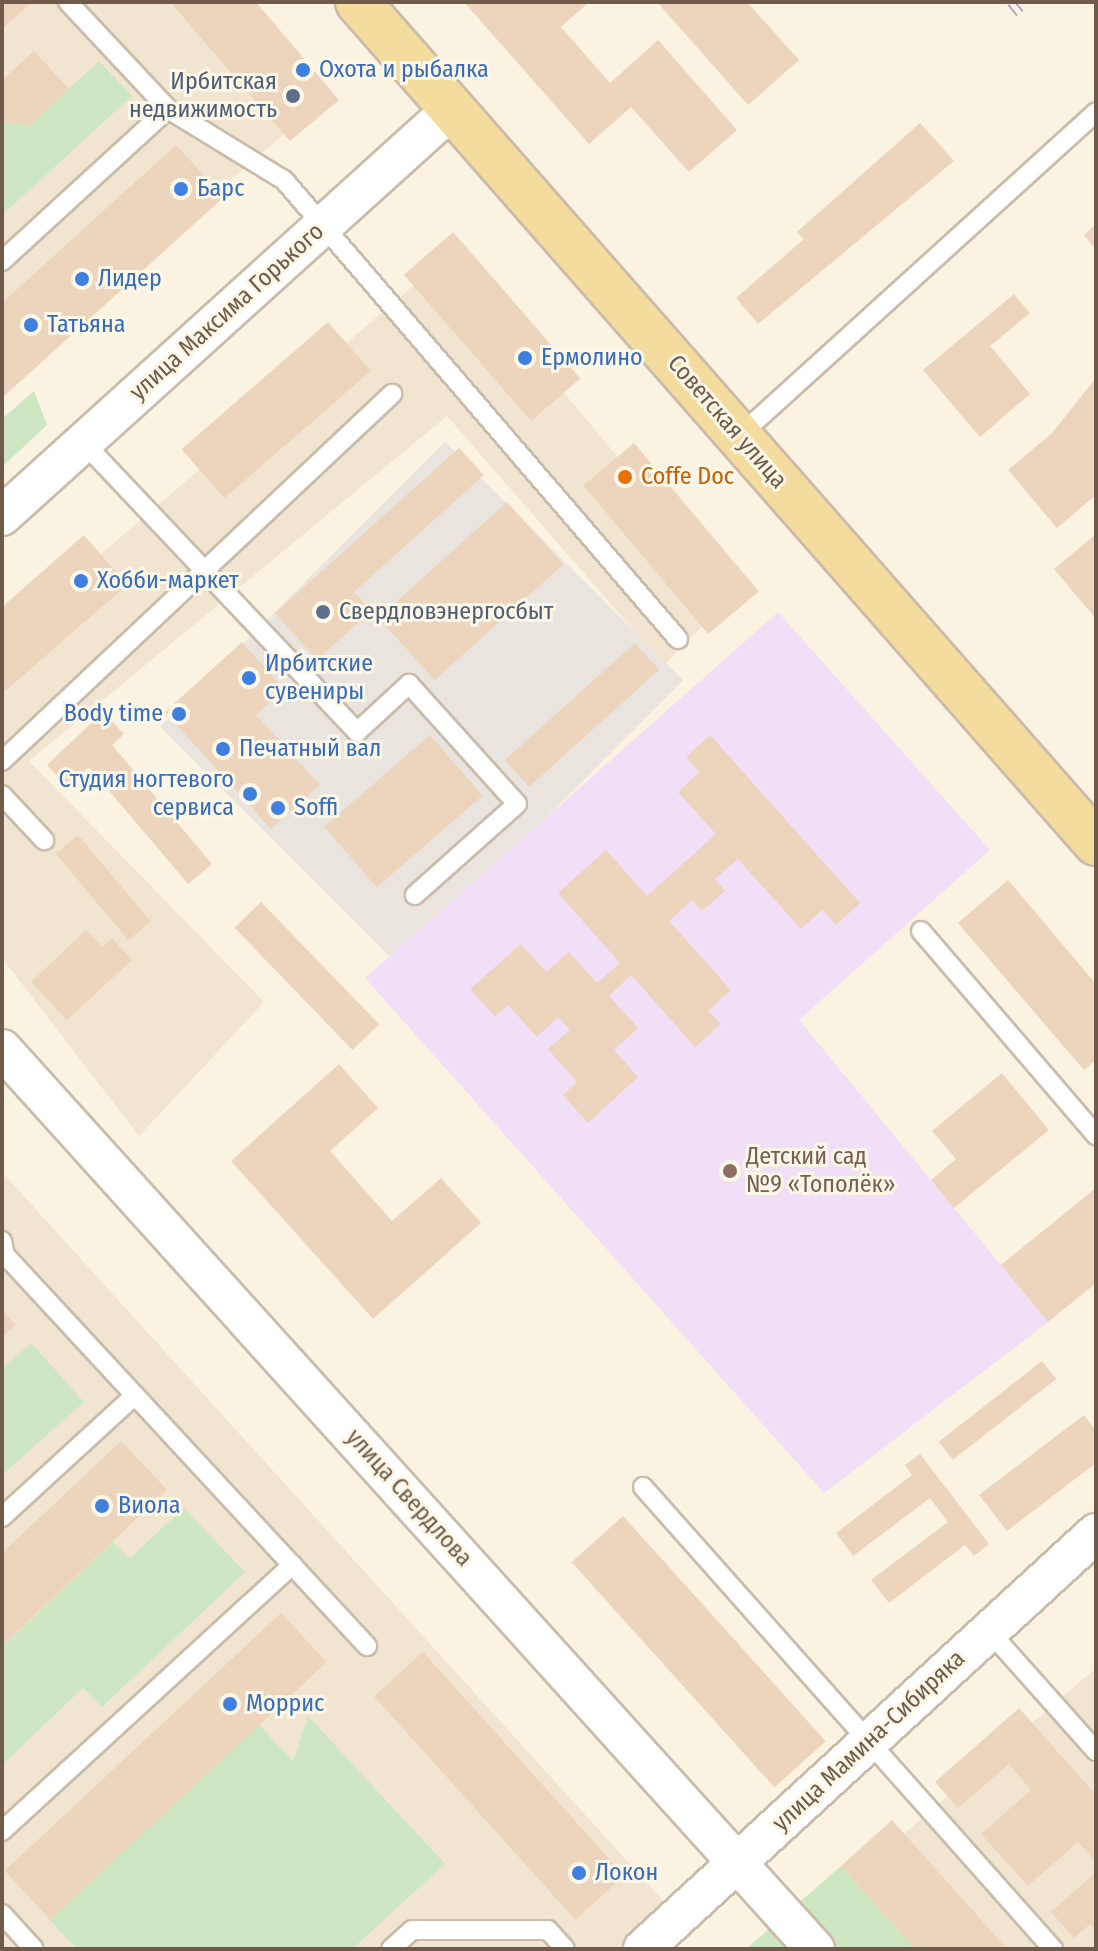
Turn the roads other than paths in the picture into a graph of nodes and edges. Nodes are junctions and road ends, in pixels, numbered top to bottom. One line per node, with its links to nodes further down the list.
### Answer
1 (68, 2): 3 (lane)
2 (358, 2): 4 (main road, Советская улица)
3 (168, 109): 6 (lane); 7 (lane)
4 (452, 109): 6 (street, улица Максима Горького); 9 (main road, Советская улица)
5 (1096, 112): 9 (lane)
6 (323, 225): 10 (street, улица Максима Горького); 13 (lane)
7 (2, 261)
8 (392, 394): 12 (lane)
9 (739, 436): 17 (main road, Советская улица)
10 (83, 442): 11 (street, улица Максима Горького); 12 (lane)
11 (2, 516)
12 (205, 571): 14 (lane); 18 (lane)
13 (678, 639)
14 (2, 761)
15 (2, 795): 16 (lane)
16 (44, 840)
17 (1096, 843)
18 (415, 895)
19 (921, 931): 21 (lane)
20 (2, 1049): 33 (street, улица Свердлова)
21 (1096, 1135)
22 (2, 1241): 23 (lane)
23 (135, 1395): 25 (lane); 27 (lane)
24 (643, 1487): 30 (lane)
25 (2, 1517)
26 (1096, 1533): 28 (street, улица Мамина-Сибиряка)
27 (292, 1565): 29 (lane); 32 (lane)
28 (989, 1631): 30 (street, улица Мамина-Сибиряка); 31 (lane)
29 (367, 1646)
30 (869, 1742): 33 (street, улица Мамина-Сибиряка); 40 (lane)
31 (1096, 1751)
32 (2, 1831)
33 (738, 1862): 38 (street, улица Мамина-Сибиряка); 39 (street, улица Свердлова)
34 (2, 1914): 35 (lane)
35 (34, 1949)
36 (391, 1949): 37 (lane)
37 (565, 1949)
38 (643, 1949)
39 (815, 1949)
40 (1053, 1949)

